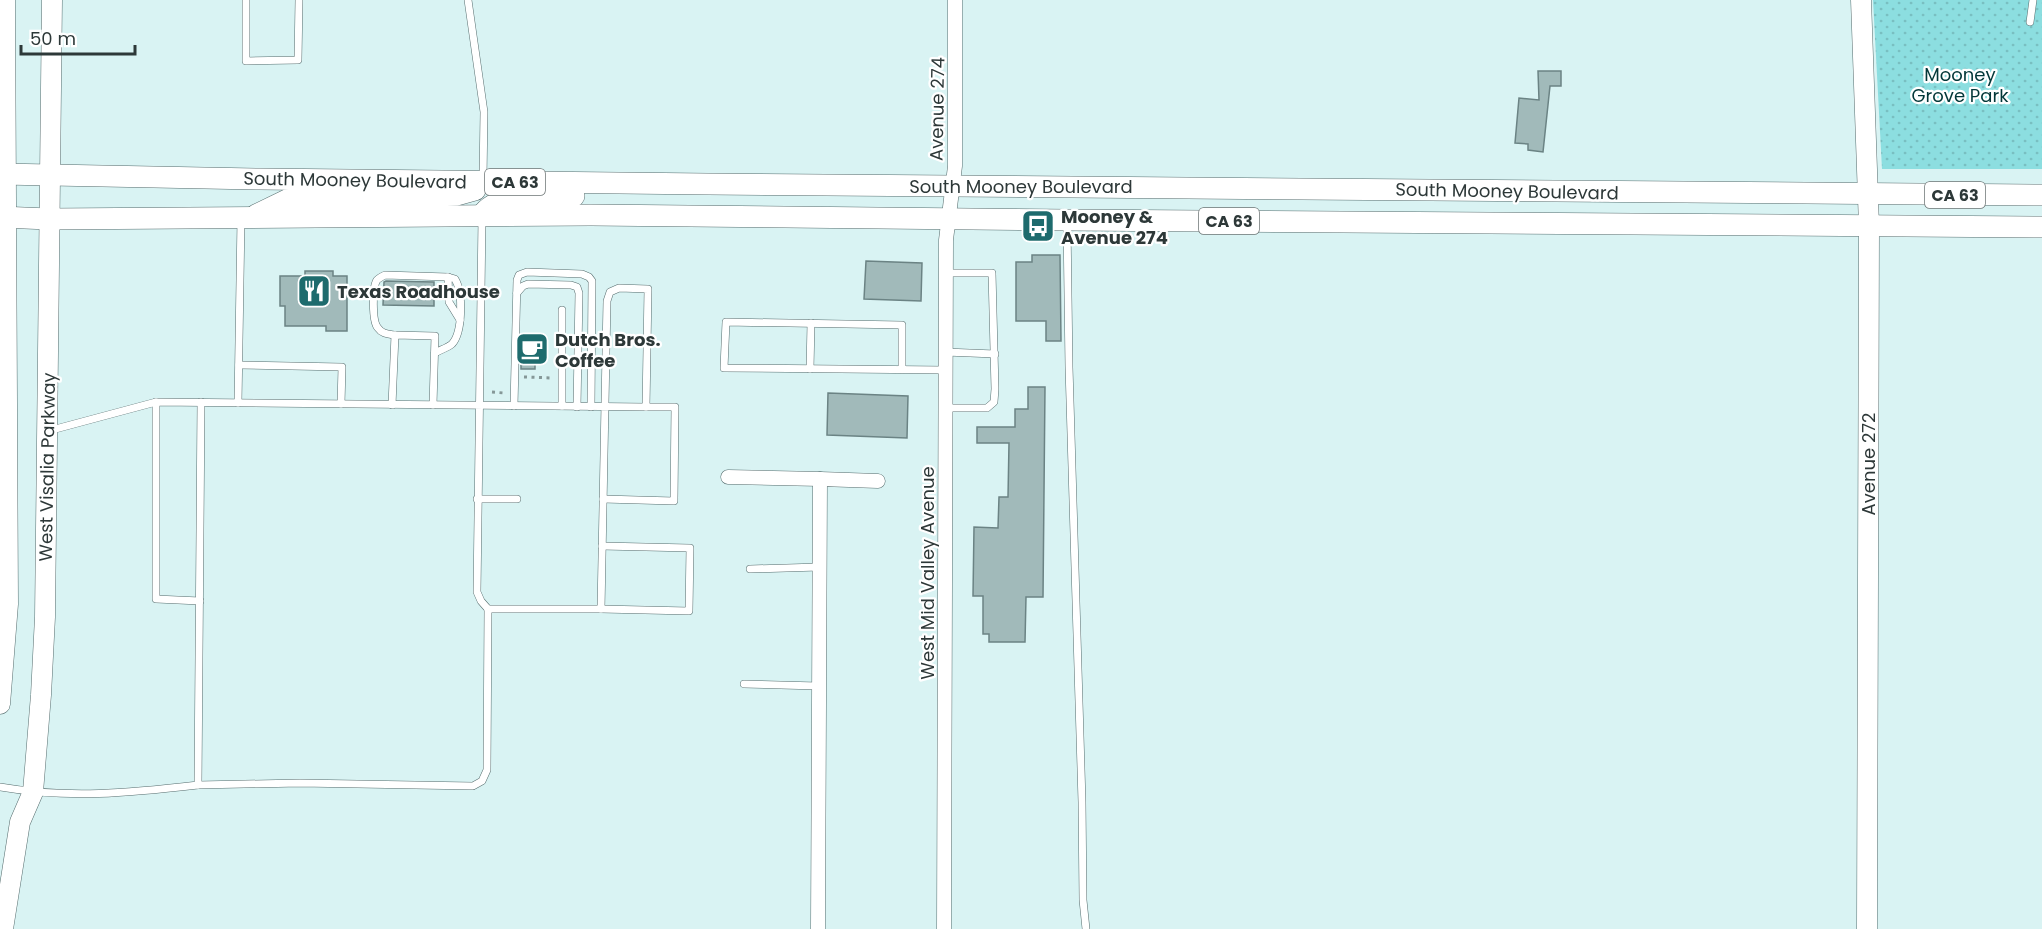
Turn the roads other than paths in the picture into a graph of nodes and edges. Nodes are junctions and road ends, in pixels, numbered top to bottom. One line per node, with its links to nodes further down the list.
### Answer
1 (5, 0): 10 (street, West Visalia Parkway)
2 (52, 0): 12 (street, West Visalia Parkway)
3 (246, 0): 4 (lane)
4 (299, 0)
5 (468, 0): 13 (lane)
6 (955, 0): 15 (street, Avenue 274)
7 (1860, 0): 16 (street, Avenue 272)
8 (2033, 0): 9 (lane)
9 (2030, 22)
10 (3, 54): 11 (street, West Visalia Parkway)
11 (3, 174): 12 (main road, South Mooney Boulevard / CA 63); 19 (street, West Visalia Parkway)
12 (49, 175): 13 (main road, South Mooney Boulevard / CA 63); 22 (street, West Visalia Parkway)
13 (483, 181): 14 (main road, South Mooney Boulevard / CA 63); 20 (main road)
14 (708, 184): 15 (main road, South Mooney Boulevard / CA 63); 18 (main road)
15 (953, 186): 16 (main road, South Mooney Boulevard / CA 63); 21 (street, Avenue 274)
16 (1868, 194): 17 (main road, South Mooney Boulevard / CA 63); 24 (street, Avenue 272)
17 (2042, 195)
18 (482, 215): 20 (main road, South Mooney Boulevard / CA 63); 21 (main road, South Mooney Boulevard / CA 63); 46 (lane)
19 (3, 217): 22 (main road, South Mooney Boulevard / CA 63); 55 (street, West Visalia Parkway)
20 (247, 217): 22 (main road, South Mooney Boulevard / CA 63); 36 (lane)
21 (949, 218): 23 (main road, South Mooney Boulevard / CA 63); 26 (street, West Mid Valley Avenue)
22 (49, 219): 54 (street, West Visalia Parkway)
23 (1067, 220): 24 (main road, South Mooney Boulevard / CA 63); 77 (lane)
24 (1869, 226): 25 (main road, South Mooney Boulevard / CA 63); 78 (street, Avenue 272)
25 (2042, 227)
26 (946, 273): 33 (street, West Mid Valley Avenue); 35 (lane)
27 (448, 277): 30 (lane); 30 (lane); 32 (lane)
28 (516, 294): 47 (lane); 49 (lane); 50 (lane)
29 (562, 310): 48 (lane)
30 (460, 320): 34 (lane)
31 (811, 323): 37 (lane); 37 (lane); 38 (lane)
32 (395, 335): 34 (lane); 44 (lane)
33 (945, 352): 35 (lane); 39 (street, West Mid Valley Avenue)
34 (435, 353): 45 (lane)
35 (995, 354): 53 (lane)
36 (239, 365): 42 (lane); 43 (lane)
37 (810, 369): 38 (lane)
38 (902, 370): 39 (lane)
39 (945, 370): 53 (street, West Mid Valley Avenue)
40 (156, 402): 41 (lane); 54 (lane); 65 (lane)
41 (201, 402): 42 (lane); 65 (lane)
42 (238, 402): 43 (lane)
43 (341, 404): 44 (lane)
44 (392, 405): 45 (lane)
45 (433, 405): 46 (lane)
46 (478, 406): 47 (lane); 59 (lane)
47 (514, 406): 48 (lane)
48 (562, 406): 49 (lane)
49 (577, 407): 50 (lane)
50 (591, 407): 51 (lane)
51 (604, 407): 52 (lane); 52 (lane); 61 (lane)
52 (646, 407): 61 (lane)
53 (945, 408): 76 (street, West Mid Valley Avenue)
54 (47, 432): 73 (street, West Visalia Parkway)
55 (4, 455): 70 (street, West Visalia Parkway)
56 (728, 477): 57 (street)
57 (820, 479): 58 (street); 63 (street)
58 (878, 481)
59 (477, 499): 60 (lane); 66 (lane)
60 (517, 499)
61 (603, 499): 62 (lane)
62 (602, 546): 67 (lane); 67 (lane)
63 (819, 567): 64 (lane); 69 (street)
64 (750, 569)
65 (200, 601): 71 (lane)
66 (488, 609): 67 (lane); 71 (lane)
67 (601, 609)
68 (744, 684): 69 (lane)
69 (818, 686): 75 (street)
70 (0, 704)
71 (198, 785): 73 (lane)
72 (0, 787): 73 (lane)
73 (33, 792): 74 (street, West Visalia Parkway)
74 (3, 929)
75 (818, 929)
76 (944, 929)
77 (1086, 929)
78 (1867, 929)

